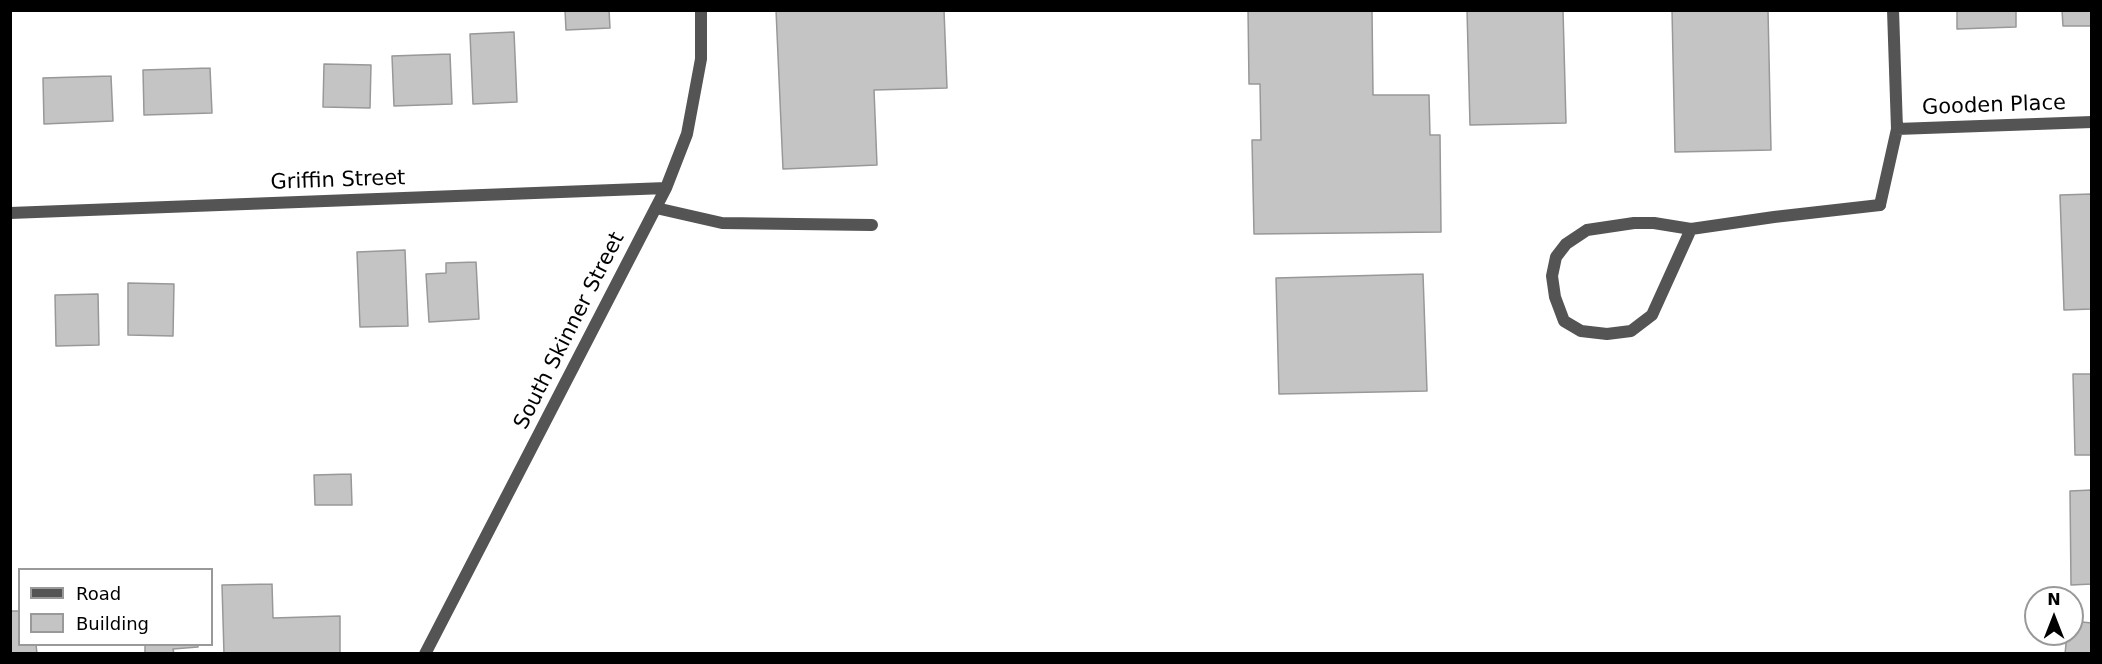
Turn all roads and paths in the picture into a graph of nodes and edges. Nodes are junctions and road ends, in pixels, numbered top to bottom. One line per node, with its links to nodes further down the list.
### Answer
1 (701, 10): 5 (street, South Skinner Street)
2 (1893, 10): 4 (street)
3 (2091, 122): 4 (street, Gooden Place)
4 (1898, 129): 9 (street)
5 (666, 188): 6 (street, South Skinner Street); 7 (street, Griffin Street)
6 (656, 208): 8 (street); 10 (street, South Skinner Street)
7 (10, 213)
8 (872, 225)
9 (1691, 229): 9 (street)
10 (425, 654)

